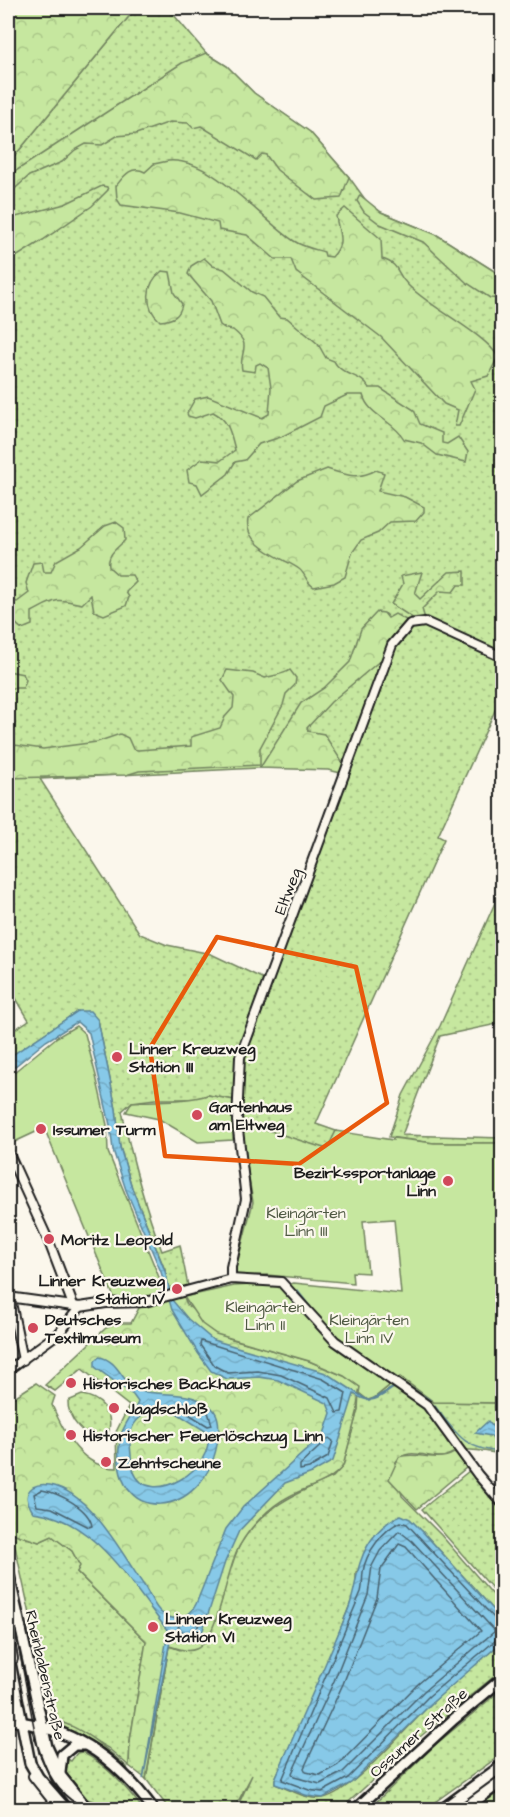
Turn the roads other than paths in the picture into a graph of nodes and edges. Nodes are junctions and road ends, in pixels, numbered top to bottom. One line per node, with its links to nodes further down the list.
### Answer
1 (502, 657): 3 (street, Eltweg)
2 (8, 1152): 5 (street)
3 (231, 1279): 5 (street); 8 (street)
4 (9, 1298): 5 (street); 6 (street)
5 (76, 1306): 6 (street)
6 (23, 1360): 7 (street)
7 (8, 1370)
8 (502, 1503)
9 (8, 1571): 17 (main road, Rheinbabenstraße)
10 (8, 1631): 17 (street, Rheinbabenstraße)
11 (8, 1653): 12 (main road, Rheinbabenstraße)
12 (9, 1666): 17 (main road, Rheinbabenstraße)
13 (8, 1679): 15 (street)
14 (502, 1680): 27 (main road, Ossumer Straße)
15 (8, 1702)
16 (8, 1721): 17 (street)
17 (31, 1724): 18 (main road); 19 (main road, Rheinbabenstraße); 21 (main road, Rheinbabenstraße); 23 (street)
18 (88, 1745): 21 (main road); 26 (main road)
19 (32, 1766): 24 (street); 25 (main road, Rheinbabenstraße)
20 (502, 1767): 28 (highway)
21 (60, 1775): 23 (main road, Rheinbabenstraße)
22 (502, 1781): 29 (highway)
23 (86, 1807)
24 (60, 1809)
25 (67, 1809)
26 (154, 1809)
27 (355, 1809)
28 (442, 1809)
29 (462, 1809)

